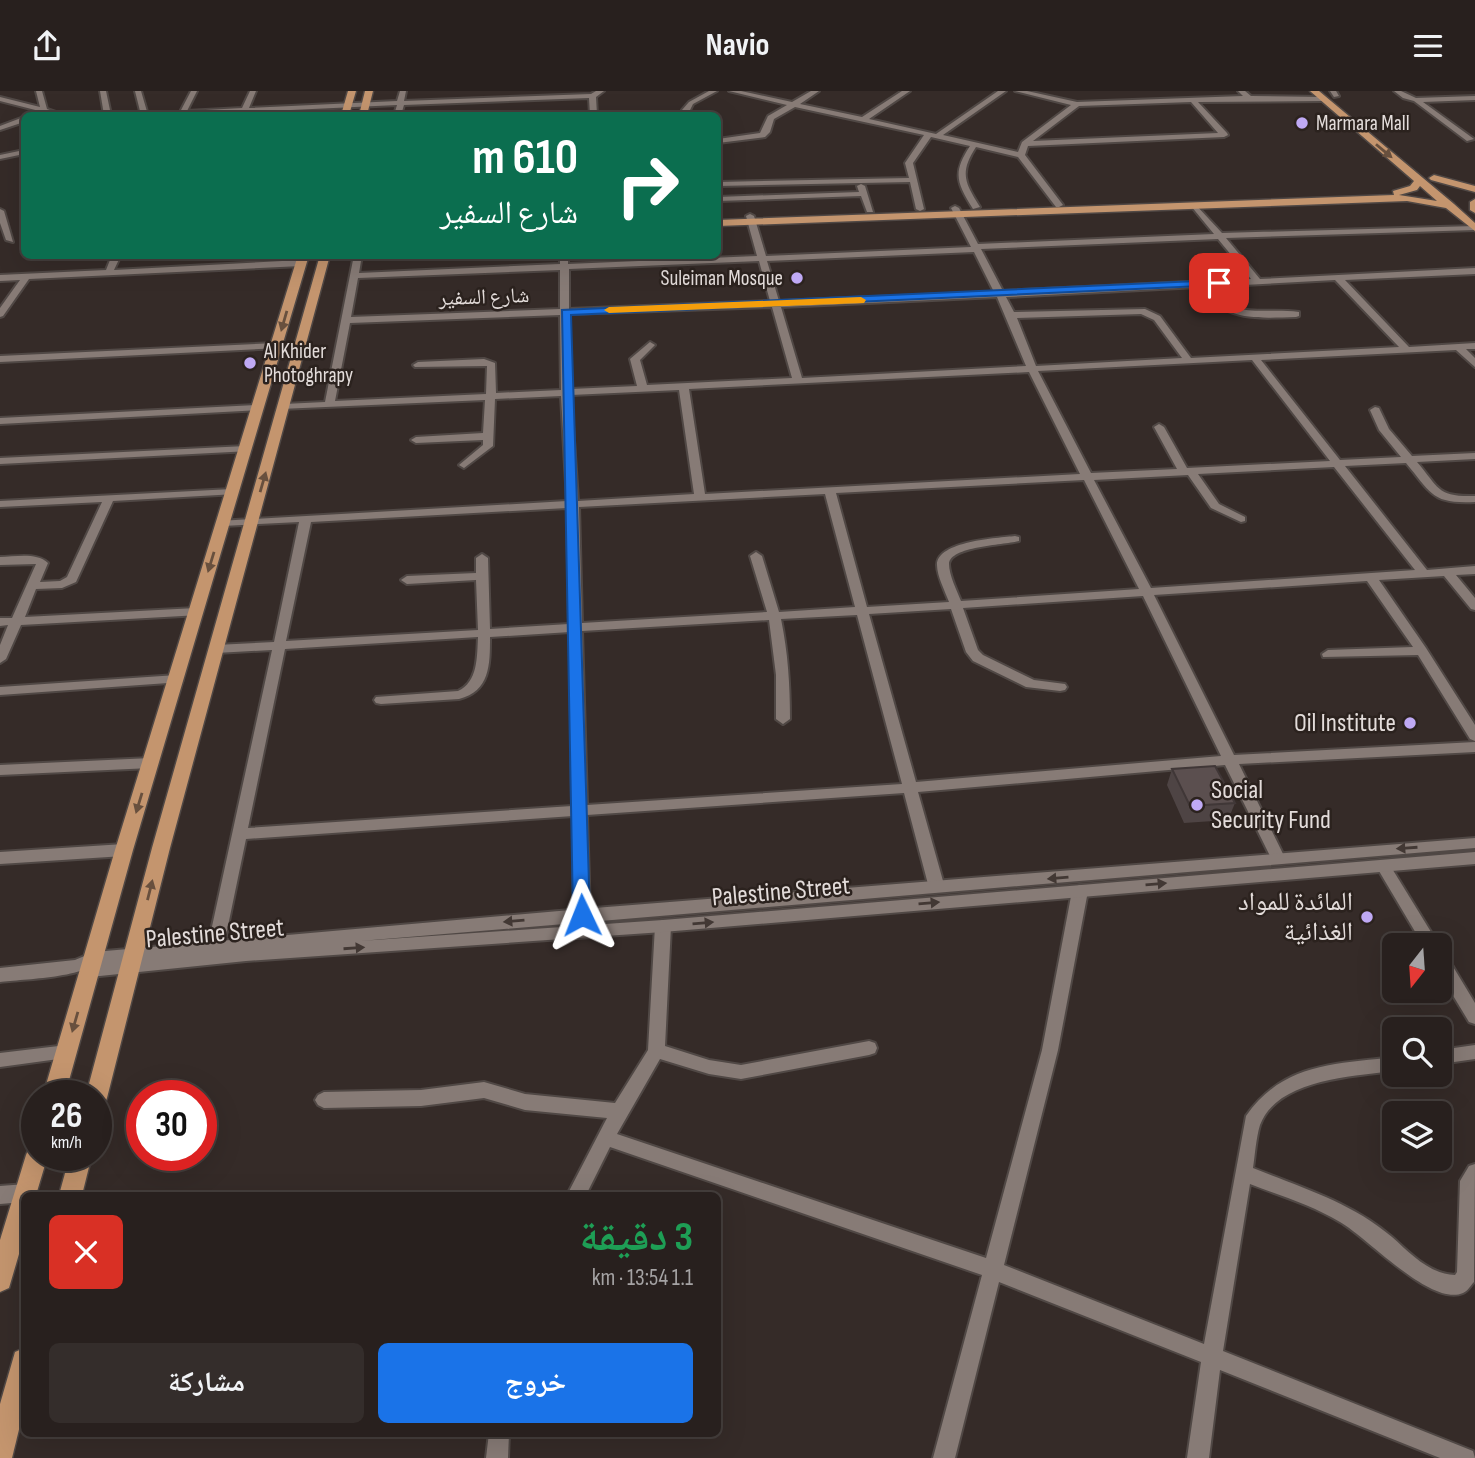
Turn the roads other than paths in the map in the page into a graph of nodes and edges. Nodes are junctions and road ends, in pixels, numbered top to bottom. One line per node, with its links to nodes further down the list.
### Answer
1 (39, 91): 36 (street)
2 (103, 91): 37 (street)
3 (138, 91): 38 (street)
4 (194, 91): 39 (street)
5 (253, 91): 33 (street)
6 (352, 91): 32 (main road)
7 (369, 91): 30 (main road)
8 (403, 91): 28 (street)
9 (601, 91): 20 (street)
10 (714, 91): 45 (street)
11 (732, 91): 31 (street)
12 (816, 91): 31 (street)
13 (907, 91): 46 (street)
14 (1003, 91): 49 (street)
15 (1018, 91): 29 (street)
16 (1241, 91): 21 (street)
17 (1314, 91): 19 (main road)
18 (1397, 91): 27 (street)
19 (1331, 94): 21 (street); 57 (main road); 64 (main road, one-way to 64)
20 (592, 96): 24 (street); 44 (street)
21 (1250, 98): 26 (street)
22 (1475, 98): 25 (street)
23 (0, 99): 35 (street)
24 (497, 99): 28 (street)
25 (1460, 99): 27 (street); 34 (street)
26 (1192, 100): 29 (street); 52 (street)
27 (1416, 100): 50 (street)
28 (401, 103): 30 (street); 43 (street)
29 (1077, 103): 52 (street)
30 (366, 104): 32 (street); 42 (main road)
31 (793, 104): 46 (street); 51 (street)
32 (349, 105): 33 (street); 41 (main road)
33 (245, 110): 40 (street)
34 (1475, 110)
35 (42, 112)
36 (45, 112)
37 (107, 112)
38 (144, 112)
39 (184, 112)
40 (204, 112)
41 (346, 112)
42 (364, 112)
43 (399, 112)
44 (594, 112)
45 (687, 112)
46 (863, 120): 49 (street)
47 (21, 121): 48 (street)
48 (0, 128)
49 (933, 135): 53 (street); 63 (street)
50 (1470, 139)
51 (721, 141)
52 (1026, 144): 58 (street)
53 (974, 145): 58 (street); 74 (street)
54 (0, 149): 55 (street)
55 (21, 153)
56 (21, 153): 59 (street)
57 (1404, 153)
58 (1021, 155): 71 (street)
59 (0, 157)
60 (1424, 169): 61 (main road)
61 (1434, 178): 66 (main road); 68 (main road)
62 (858, 179): 63 (street); 65 (street); 67 (street)
63 (913, 180): 75 (street)
64 (1419, 180): 71 (main road); 73 (main road)
65 (721, 184)
66 (1475, 189)
67 (864, 194): 69 (street); 77 (street)
68 (1455, 195)
69 (721, 199)
70 (1470, 203): 79 (main road)
71 (1059, 205): 74 (main road)
72 (1195, 206): 73 (main road); 78 (main road); 85 (street)
73 (1450, 206): 84 (main road)
74 (976, 207): 78 (main road)
75 (920, 209): 77 (main road); 78 (main road)
76 (0, 211): 86 (street)
77 (870, 211): 80 (main road)
78 (956, 211): 80 (main road); 87 (street)
79 (1475, 211)
80 (833, 216): 82 (main road)
81 (721, 217): 82 (main road)
82 (752, 219): 83 (main road); 88 (street)
83 (721, 223)
84 (1475, 228): 85 (street)
85 (1219, 236): 87 (street); 102 (street)
86 (9, 240)
87 (976, 248): 88 (street); 105 (street)
88 (762, 257): 89 (street); 107 (street)
89 (721, 258)
90 (115, 259): 97 (street)
91 (302, 259): 97 (street); 116 (main road, one-way to 116)
92 (324, 259): 131 (main road)
93 (357, 259): 98 (street)
94 (663, 259): 95 (street)
95 (564, 261): 98 (street); 108 (street)
96 (1475, 271): 100 (street)
97 (109, 272): 99 (street)
98 (354, 275): 113 (street)
99 (27, 276): 101 (street); 110 (street)
100 (1338, 277): 102 (street); 118 (street)
101 (0, 278)
102 (1257, 281): 103 (street)
103 (1200, 284): 106 (street); 111 (street)
104 (1061, 290): 105 (street, شارع السفير); 106 (street, شارع السفير); 109 (street)
105 (999, 293): 107 (street, شارع السفير); 112 (street)
106 (1149, 299): 109 (street); 121 (street)
107 (774, 304): 108 (street, شارع السفير); 125 (street)
108 (566, 312): 113 (street, شارع السفير); 128 (street)
109 (1075, 312): 112 (street)
110 (0, 314)
111 (1296, 314)
112 (1011, 315): 124 (street)
113 (347, 320): 130 (street)
114 (650, 345): 127 (street)
115 (1475, 346): 117 (street)
116 (276, 347): 120 (street); 132 (main road)
117 (1459, 347): 118 (street); 122 (street)
118 (1408, 350): 119 (street)
119 (1255, 358): 121 (street); 142 (street)
120 (0, 359)
121 (1189, 361): 124 (street)
122 (1475, 363)
123 (418, 365): 129 (street)
124 (1032, 369): 125 (street); 145 (street)
125 (799, 381): 126 (street)
126 (684, 387): 127 (street); 149 (street)
127 (643, 390): 128 (street)
128 (566, 392): 129 (street); 152 (street)
129 (490, 397): 130 (street); 136 (street)
130 (329, 405): 131 (street)
131 (284, 407): 155 (main road, one-way to 131)
132 (258, 408): 134 (street); 138 (main road)
133 (1375, 410): 140 (street)
134 (0, 421)
135 (1159, 427): 144 (street)
136 (490, 436): 137 (street); 143 (street)
137 (415, 440)
138 (246, 449): 141 (street); 147 (main road)
139 (1475, 456): 140 (street)
140 (1408, 460): 142 (street); 150 (street)
141 (0, 461)
142 (1339, 462): 144 (street); 163 (street)
143 (464, 465)
144 (1187, 470): 145 (street); 154 (street)
145 (1086, 477): 146 (street); 168 (street)
146 (830, 491): 149 (street); 171 (street)
147 (232, 492): 148 (street); 156 (main road)
148 (109, 499): 151 (street); 167 (street)
149 (700, 499): 152 (street)
150 (1475, 499)
151 (0, 504)
152 (573, 506): 153 (street); 176 (street)
153 (306, 518): 155 (street); 178 (street)
154 (1241, 519)
155 (251, 522): 156 (street); 179 (main road)
156 (223, 523): 172 (main road, one-way to 172)
157 (1015, 540): 169 (street)
158 (756, 556): 173 (street)
159 (482, 558): 164 (street)
160 (0, 561): 167 (street)
161 (1475, 570): 162 (street)
162 (1447, 572): 163 (street); 170 (street)
163 (1424, 574): 165 (street)
164 (482, 576): 166 (street); 177 (street)
165 (1370, 576): 168 (street); 180 (street)
166 (407, 580)
167 (33, 586): 175 (street)
168 (1147, 593): 169 (street); 190 (street)
169 (958, 605): 171 (street); 184 (street)
170 (1475, 606)
171 (862, 610): 173 (street); 193 (street)
172 (196, 612): 175 (street); 183 (main road)
173 (775, 615): 176 (street); 187 (street)
174 (0, 622): 175 (street)
175 (18, 622): 182 (street)
176 (575, 629): 177 (street); 194 (street)
177 (484, 635): 178 (street); 186 (street)
178 (280, 646): 179 (street); 195 (street)
179 (216, 649): 209 (main road, one-way to 179)
180 (1422, 651): 181 (street); 188 (street)
181 (1328, 654)
182 (0, 659)
183 (177, 679): 185 (street); 191 (main road)
184 (1060, 687)
185 (0, 691)
186 (381, 700)
187 (783, 719)
188 (1475, 736)
189 (1475, 747): 190 (street)
190 (1230, 760): 193 (street); 198 (street)
191 (151, 763): 192 (street); 197 (main road, one-way to 197)
192 (0, 771)
193 (910, 788): 194 (street); 203 (street)
194 (578, 812): 195 (street); 205 (street)
195 (239, 834): 208 (street)
196 (1475, 843): 198 (street, Palestine Street, one-way to 198)
197 (124, 850): 200 (street); 210 (main road)
198 (1278, 858): 202 (street, Palestine Street)
199 (1475, 858): 201 (street, Palestine Street)
200 (0, 859)
201 (1383, 866): 202 (street, Palestine Street); 207 (street)
202 (1210, 872): 203 (street, Palestine Street, one-way to 203); 204 (street, Palestine Street, one-way to 202)
203 (937, 888): 205 (street, Palestine Street)
204 (1080, 891): 206 (street, Palestine Street, one-way to 204); 236 (street)
205 (582, 915): 208 (street, Palestine Street, one-way to 208)
206 (663, 926): 209 (street, Palestine Street, one-way to 206); 215 (street)
207 (1424, 933)
208 (216, 946): 209 (street, Palestine Street)
209 (133, 960): 210 (street, Palestine Street); 222 (main road)
210 (87, 965): 211 (street, Palestine Street); 216 (main road, one-way to 216)
211 (0, 975)
212 (1452, 980): 213 (street)
213 (1475, 1017)
214 (869, 1048): 215 (street)
215 (656, 1051): 224 (street)
216 (67, 1052): 219 (street); 221 (main road)
217 (1475, 1052): 218 (street)
218 (1452, 1055)
219 (0, 1060)
220 (1382, 1066): 229 (street)
221 (59, 1080)
222 (101, 1080)
223 (324, 1100): 224 (street)
224 (620, 1111): 225 (street)
225 (607, 1138): 232 (street); 236 (street)
226 (32, 1171): 230 (main road)
227 (77, 1171): 231 (main road)
228 (1475, 1172): 229 (street)
229 (1244, 1173): 238 (street)
230 (26, 1192)
231 (72, 1192)
232 (578, 1192)
233 (0, 1195): 234 (street)
234 (21, 1195)
235 (21, 1209): 237 (main road)
236 (993, 1270): 238 (street); 243 (street)
237 (0, 1280)
238 (1212, 1355): 244 (street); 245 (street)
239 (21, 1373): 241 (main road)
240 (499, 1437): 242 (street)
241 (0, 1454)
242 (497, 1458)
243 (944, 1458)
244 (1198, 1458)
245 (1466, 1458)

